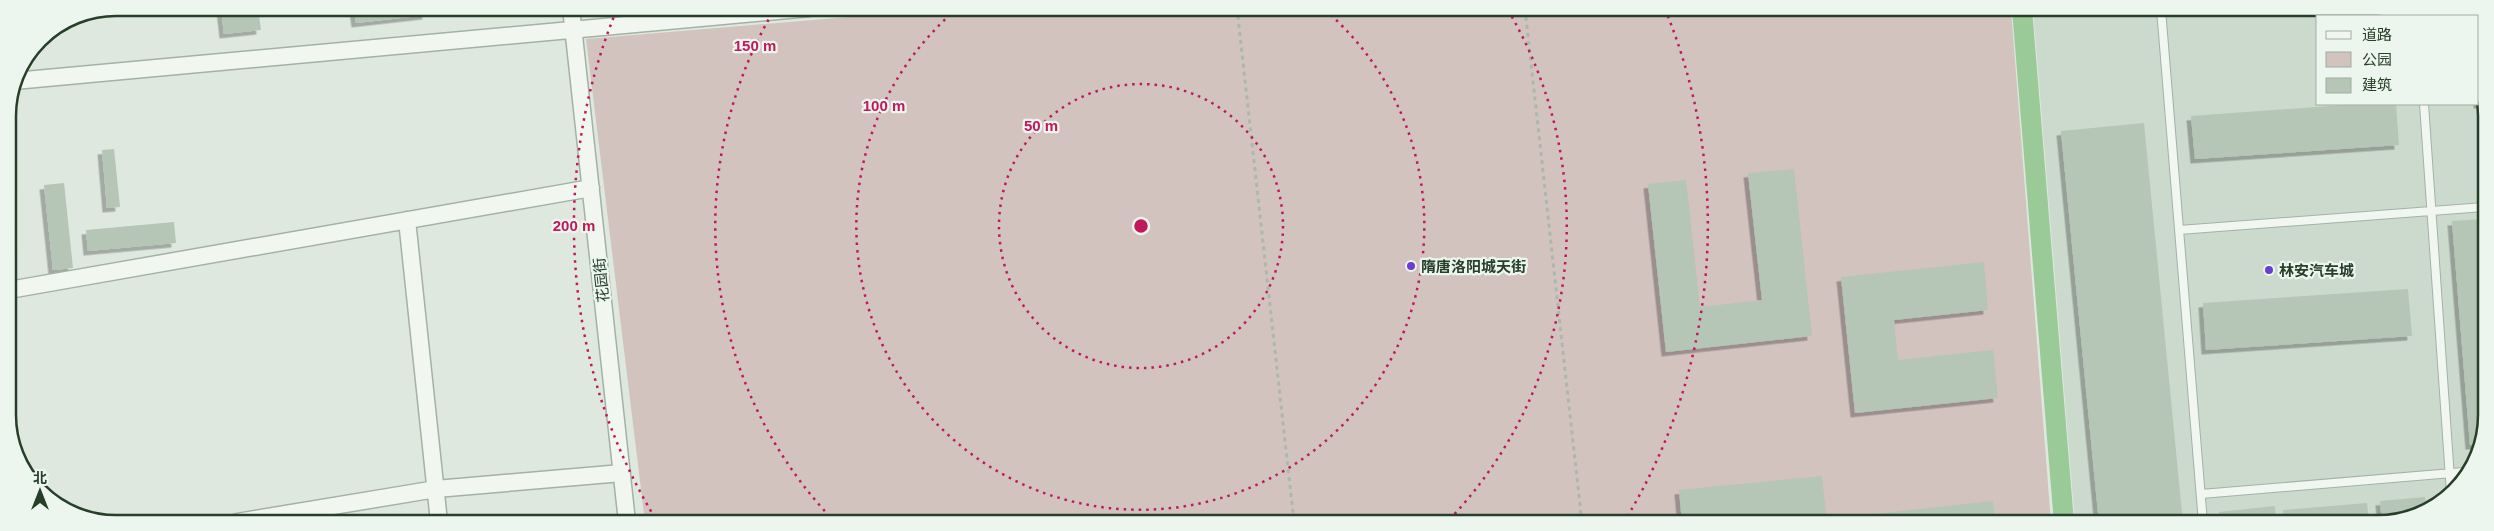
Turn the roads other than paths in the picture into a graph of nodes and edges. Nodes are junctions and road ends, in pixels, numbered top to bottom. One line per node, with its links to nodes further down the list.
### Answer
1 (573, 16): 4 (street, 花园街)
2 (724, 16): 4 (street)
3 (2162, 16): 11 (lane)
4 (574, 30): 5 (street); 7 (street, 花园街)
5 (23, 80)
6 (2424, 105): 9 (lane)
7 (591, 188): 10 (street); 15 (street, 花园街)
8 (2478, 207): 9 (lane)
9 (2432, 211): 11 (lane); 14 (lane)
10 (407, 220): 12 (street); 17 (street)
11 (2179, 230): 18 (lane)
12 (16, 289)
13 (2459, 472): 14 (lane)
14 (2450, 473): 16 (lane); 18 (lane)
15 (622, 474): 17 (street); 21 (street, 花园街)
16 (2451, 483)
17 (436, 489): 19 (street); 20 (street)
18 (2200, 494): 22 (lane)
19 (279, 515)
20 (438, 515)
21 (626, 515)
22 (2202, 515)

